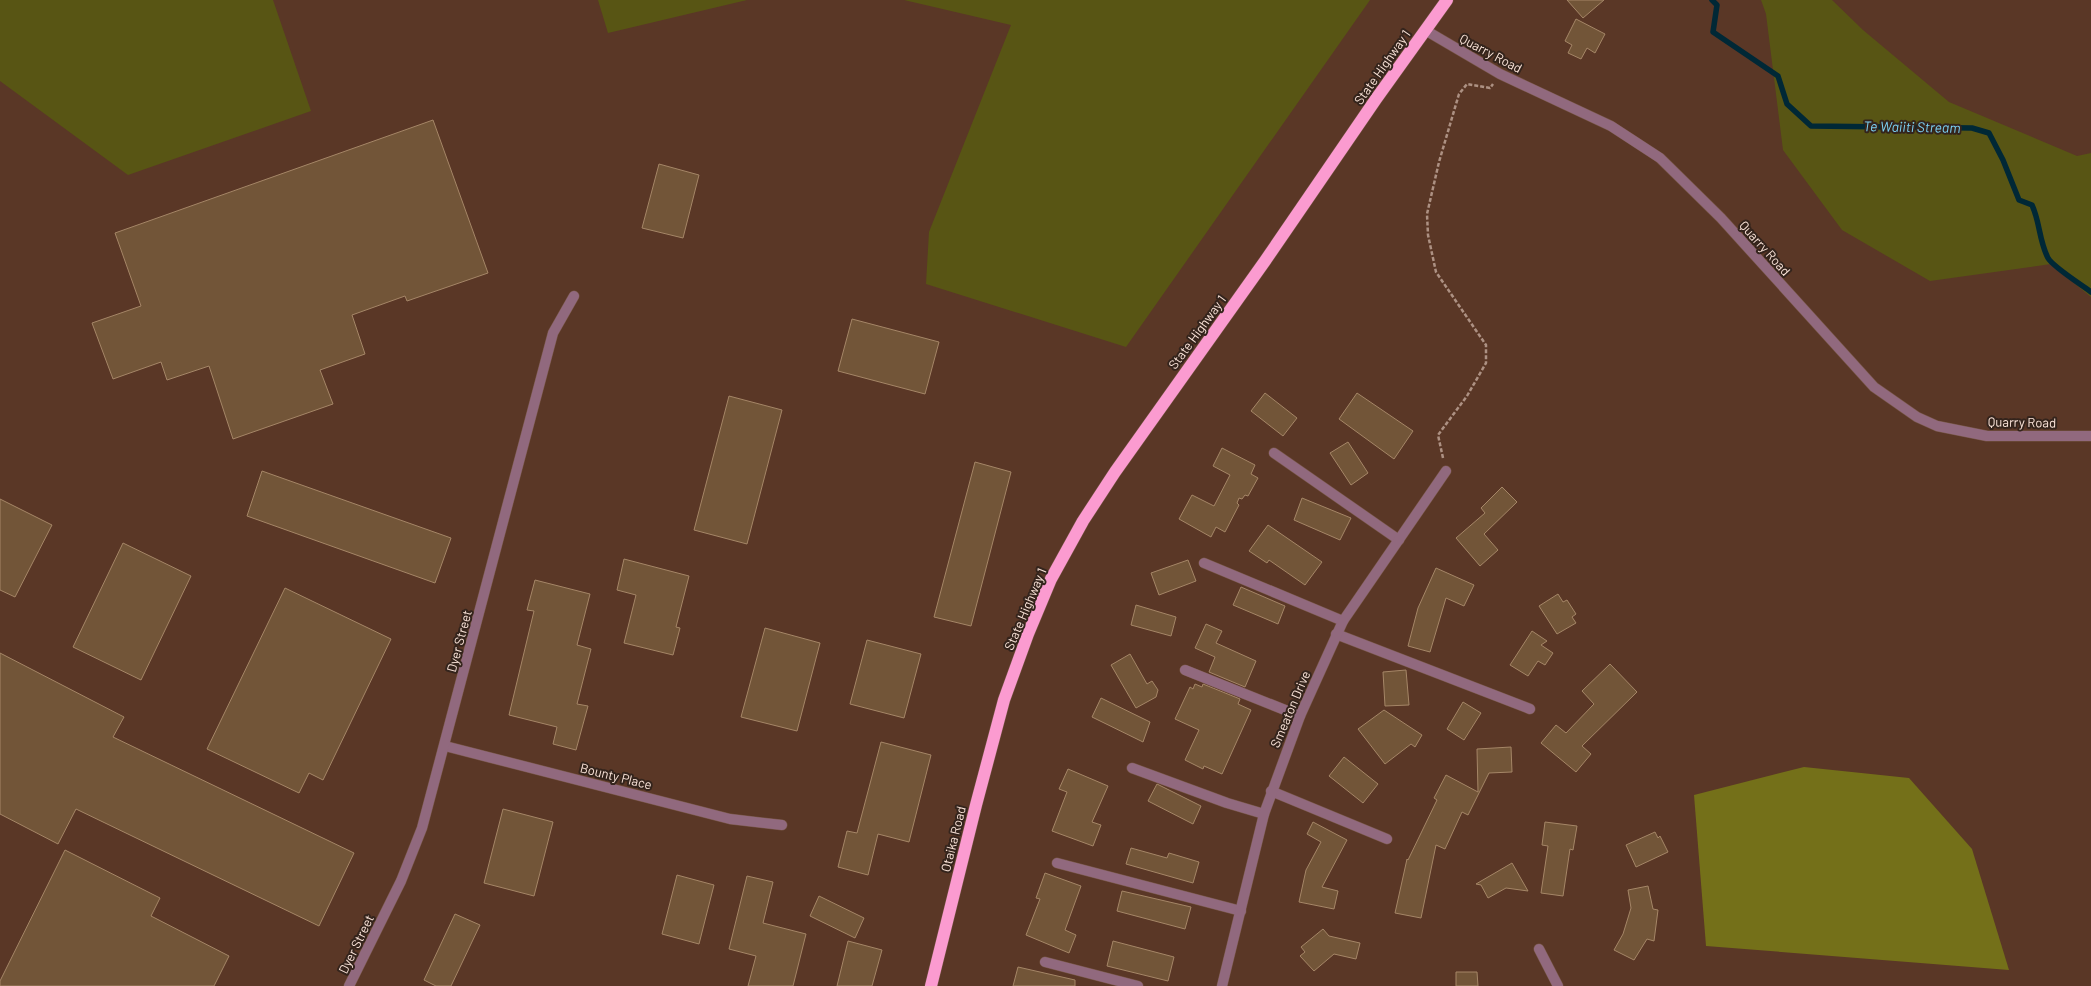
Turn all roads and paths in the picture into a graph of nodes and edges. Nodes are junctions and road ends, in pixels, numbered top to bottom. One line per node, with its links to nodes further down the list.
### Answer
1 (1447, 0): 2 (highway, State Highway 1)
2 (1425, 30): 5 (street, Quarry Road); 13 (highway, State Highway 1)
3 (1490, 88): 7 (path)
4 (574, 296): 16 (street, Dyer Street)
5 (2091, 436)
6 (1274, 453): 8 (street)
7 (1446, 471): 8 (street, Smeaton Drive)
8 (1399, 540): 10 (street, Smeaton Drive)
9 (1204, 562): 10 (street)
10 (1343, 621): 11 (street, Smeaton Drive)
11 (1336, 634): 14 (street); 15 (street, Smeaton Drive)
12 (1185, 670): 15 (street)
13 (1004, 700): 27 (highway, Otaika Road)
14 (1530, 709)
15 (1300, 716): 18 (street, Smeaton Drive)
16 (445, 746): 20 (street, Bounty Place); 26 (street, Dyer Street)
17 (1132, 768): 19 (street)
18 (1271, 790): 19 (street, Smeaton Drive); 21 (street)
19 (1264, 814): 23 (street, Smeaton Drive)
20 (782, 825)
21 (1387, 839)
22 (1057, 863): 23 (street)
23 (1241, 910): 29 (street, Smeaton Drive)
24 (1539, 949): 30 (street)
25 (1045, 962): 28 (street)
26 (349, 986)
27 (931, 986)
28 (1138, 986)
29 (1222, 986)
30 (1558, 986)

